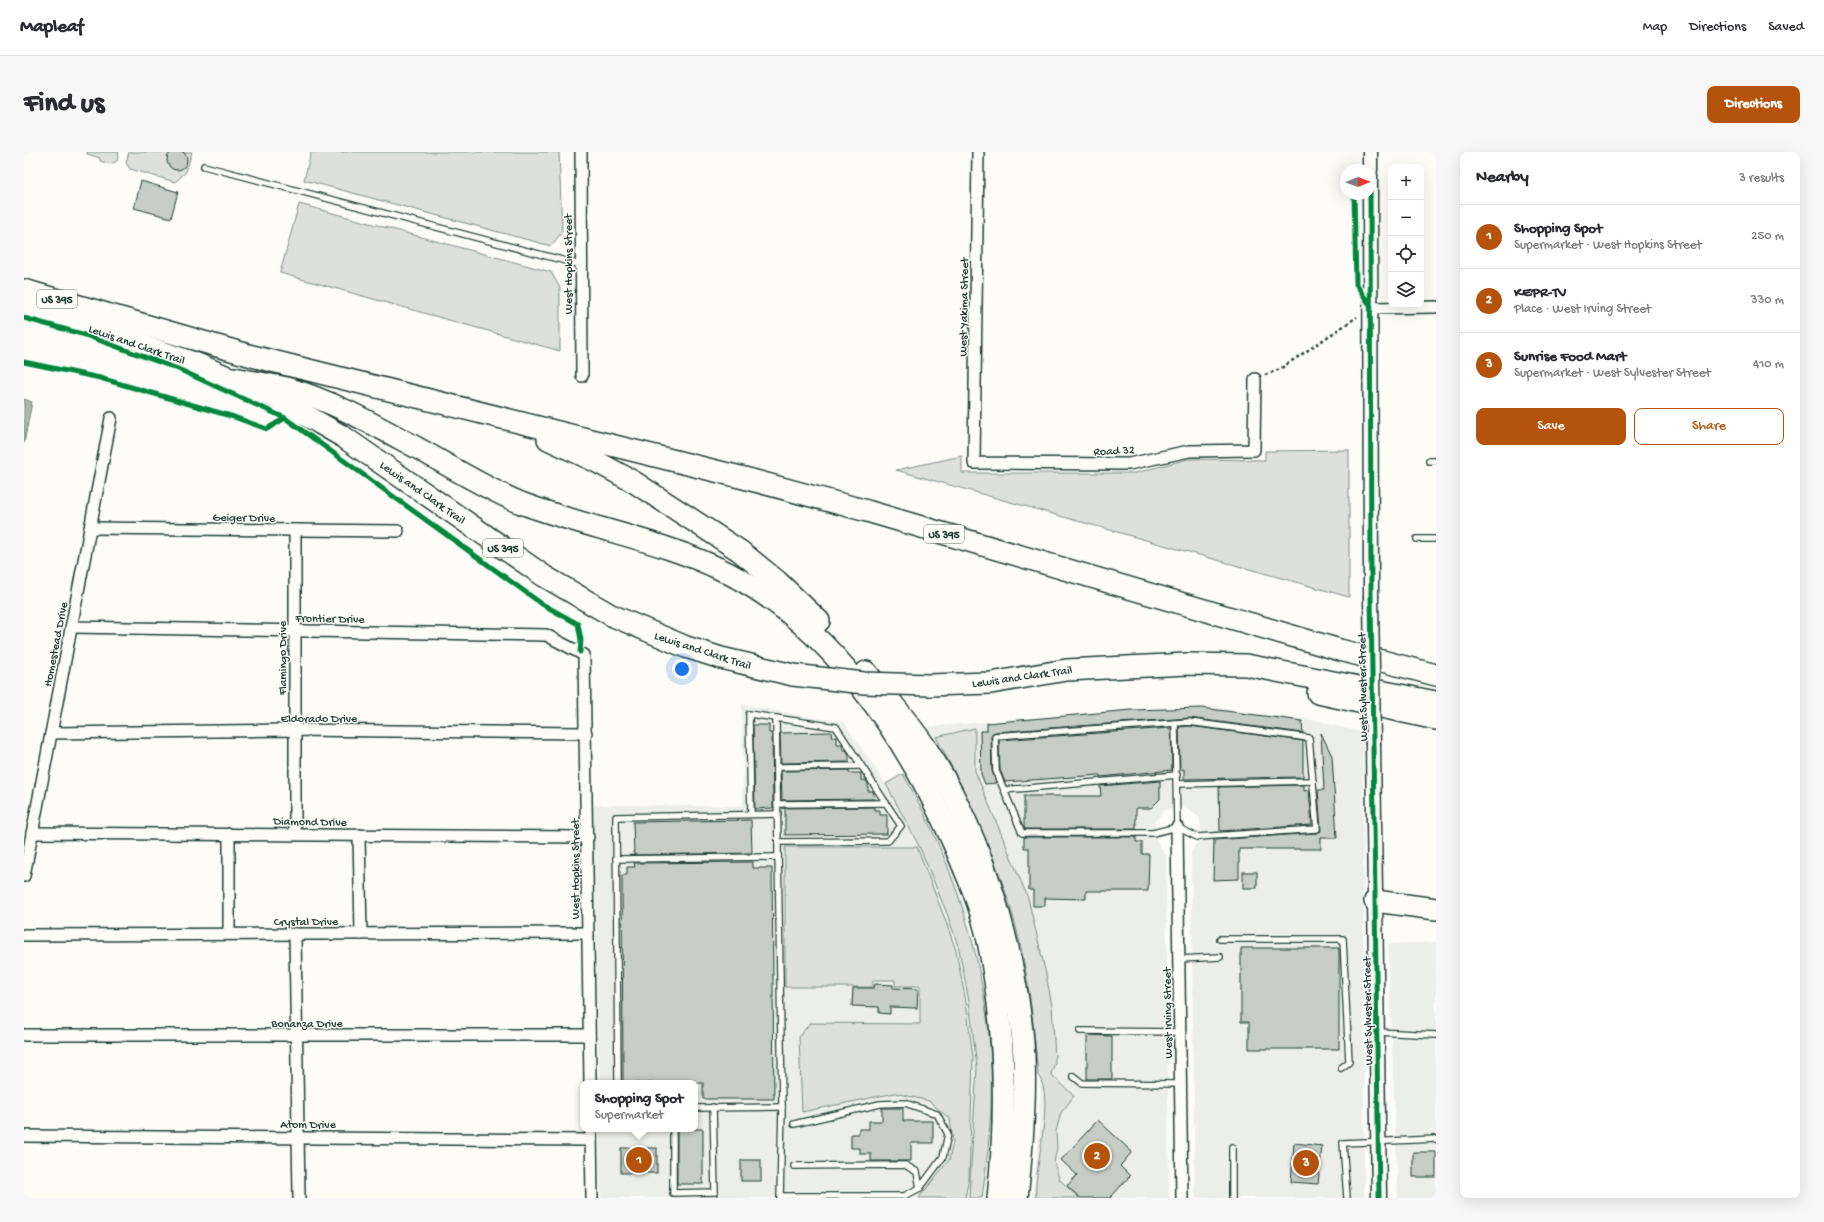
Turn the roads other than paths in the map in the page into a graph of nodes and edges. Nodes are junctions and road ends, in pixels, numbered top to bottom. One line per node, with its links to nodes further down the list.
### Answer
1 (581, 152): 7 (street, West Hopkins Street)
2 (978, 152): 20 (street, West Yakima Street)
3 (1370, 152): 4 (street)
4 (1370, 164)
5 (204, 166): 7 (lane)
6 (1370, 200): 10 (street, West Sylvester Street)
7 (582, 265): 13 (street, West Hopkins Street)
8 (24, 290): 12 (highway, Lewis and Clark Trail / US 395)
9 (1436, 307): 10 (street)
10 (1371, 308): 58 (street, West Sylvester Street, bridge)
11 (24, 309): 12 (highway, Lewis and Clark Trail / US 395)
12 (87, 317): 14 (highway, Lewis and Clark Trail / US 395); 16 (highway, Lewis and Clark Trail / US 395)
13 (582, 376)
14 (234, 378): 29 (highway, Lewis and Clark Trail / US 395, bridge); 96 (highway)
15 (1255, 379): 20 (street, Road 32)
16 (449, 404): 30 (highway, Lewis and Clark Trail / US 395); 97 (highway)
17 (111, 418): 21 (street, Homestead Drive)
18 (1429, 461): 19 (lane)
19 (1436, 461)
20 (974, 463)
21 (90, 528): 22 (street, Geiger Drive); 26 (street, Homestead Drive)
22 (295, 530): 23 (street, Geiger Drive); 27 (street, Flamingo Drive)
23 (398, 531)
24 (1436, 538): 25 (lane)
25 (1418, 539)
26 (71, 627): 27 (street, Frontier Drive); 37 (street, Homestead Drive)
27 (295, 630): 28 (street, Frontier Drive); 35 (street, Flamingo Drive)
28 (584, 655): 36 (street, West Hopkins Street)
29 (1187, 664): 31 (highway, Lewis and Clark Trail / US 395); 33 (highway)
30 (1436, 675)
31 (1436, 702)
32 (776, 718): 38 (lane); 39 (lane); 46 (lane)
33 (1436, 719)
34 (1175, 723): 40 (lane); 41 (lane); 43 (lane)
35 (295, 730): 36 (street, Eldorado Drive); 37 (street, Eldorado Drive); 51 (street, Flamingo Drive)
36 (586, 733): 53 (street, West Hopkins Street)
37 (51, 734): 49 (street, Homestead Drive)
38 (861, 766): 39 (lane); 44 (lane)
39 (777, 767): 45 (lane)
40 (1177, 775): 42 (lane); 43 (lane)
41 (1313, 781): 42 (lane); 48 (lane)
42 (1177, 784): 48 (lane)
43 (1004, 790): 48 (lane)
44 (886, 803): 45 (lane); 54 (lane)
45 (777, 804): 47 (lane)
46 (751, 814): 47 (lane); 56 (lane)
47 (778, 814): 54 (lane)
48 (1178, 827): 67 (street, West Irving Street)
49 (32, 832): 50 (street, Diamond Drive); 57 (street, Homestead Drive)
50 (229, 834): 51 (street, Diamond Drive); 61 (street)
51 (295, 834): 52 (street, Diamond Drive)
52 (359, 835): 53 (street, Diamond Drive); 63 (street)
53 (588, 837): 60 (street, West Hopkins Street)
54 (778, 842): 55 (lane)
55 (778, 857): 56 (lane); 80 (lane)
56 (616, 859): 78 (lane)
57 (24, 876)
58 (1375, 901): 59 (highway); 70 (street, West Sylvester Street)
59 (1436, 909)
60 (588, 933): 63 (street, Crystal Drive); 72 (street, West Hopkins Street)
61 (230, 934): 62 (street, Crystal Drive); 64 (street, Crystal Drive)
62 (295, 934): 63 (street, Crystal Drive); 74 (street)
63 (361, 934)
64 (24, 935)
65 (1220, 939): 75 (lane)
66 (1220, 957): 67 (lane)
67 (1179, 959): 69 (street, West Irving Street)
68 (1080, 1031): 69 (lane)
69 (1180, 1032): 79 (street, West Irving Street)
70 (1377, 1032): 73 (lane); 89 (street, West Sylvester Street)
71 (24, 1035): 74 (street, Bonanza Drive)
72 (590, 1035): 74 (street, Bonanza Drive); 77 (street, West Hopkins Street)
73 (1436, 1035)
74 (297, 1036): 87 (street)
75 (1341, 1068)
76 (1073, 1076): 79 (lane)
77 (590, 1080)
78 (618, 1080)
79 (1180, 1084): 98 (street, West Irving Street)
80 (782, 1107): 82 (lane); 93 (lane)
81 (698, 1108): 82 (lane)
82 (713, 1108): 84 (lane)
83 (794, 1124): 92 (lane)
84 (673, 1132)
85 (591, 1134): 87 (street, Atom Drive); 95 (street)
86 (24, 1136): 87 (street, Atom Drive)
87 (298, 1137): 94 (street)
88 (1436, 1139): 89 (lane)
89 (1378, 1141): 100 (lane); 101 (street, West Sylvester Street)
90 (1232, 1147): 99 (lane)
91 (794, 1166): 92 (lane)
92 (920, 1188): 93 (lane)
93 (780, 1197)
94 (299, 1198)
95 (592, 1198)
96 (998, 1198)
97 (1017, 1198)
98 (1182, 1198)
99 (1232, 1198)
100 (1346, 1198)
101 (1379, 1198)

